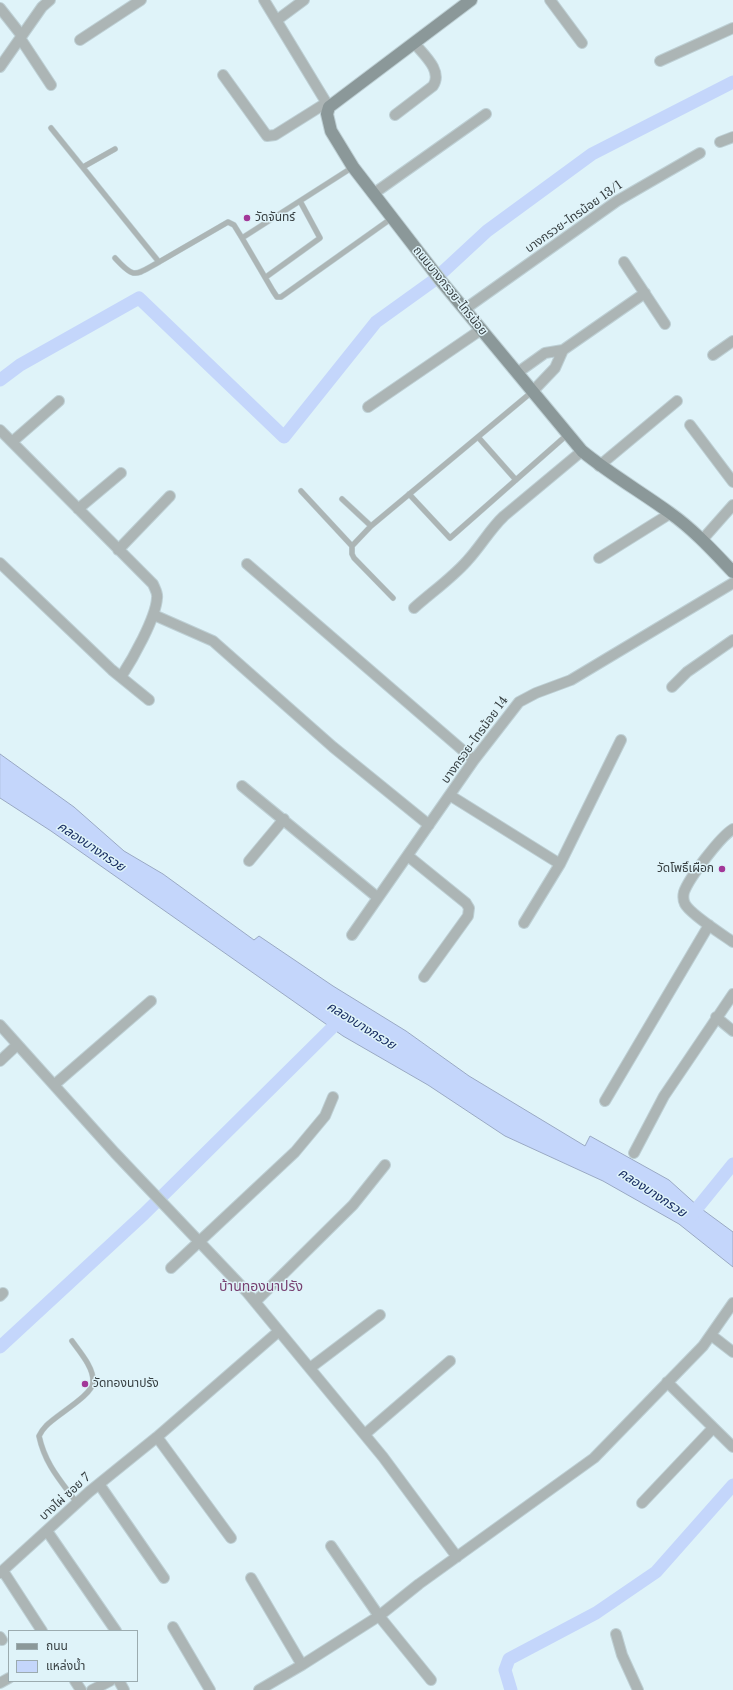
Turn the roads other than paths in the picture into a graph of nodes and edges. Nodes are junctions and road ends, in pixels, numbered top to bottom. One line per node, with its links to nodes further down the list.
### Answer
1 (50, 0): 10 (street)
2 (141, 0): 11 (street)
3 (264, 0): 8 (street)
4 (304, 0): 8 (street)
5 (471, 0): 13 (main road)
6 (550, 0): 12 (street)
7 (0, 8): 10 (street)
8 (277, 20): 18 (street)
9 (733, 28): 14 (street)
10 (21, 37): 15 (street); 17 (street)
11 (80, 40)
12 (582, 43)
13 (415, 44): 18 (main road); 20 (street)
14 (660, 61)
15 (0, 67)
16 (223, 75): 18 (street)
17 (51, 85)
18 (328, 105): 27 (main road, ถนนบางกรวย-ไทรน้อย)
19 (486, 114): 28 (street)
20 (395, 115)
21 (51, 128): 26 (lane)
22 (733, 137): 23 (street)
23 (720, 142)
24 (115, 149): 26 (lane)
25 (700, 153): 37 (street, บางกรวย-ไทรน้อย 13/1)
26 (83, 167): 33 (lane)
27 (353, 167): 28 (main road, ถนนบางกรวย-ไทรน้อย); 29 (lane)
28 (373, 194): 30 (main road, ถนนบางกรวย-ไทรน้อย)
29 (300, 201): 31 (lane); 35 (lane)
30 (392, 218): 35 (lane); 37 (main road, ถนนบางกรวย-ไทรน้อย)
31 (242, 238): 33 (lane); 35 (lane)
32 (115, 258): 33 (lane)
33 (159, 262)
34 (624, 262): 36 (street)
35 (266, 277)
36 (645, 294): 38 (street); 41 (street)
37 (466, 309): 39 (main road, ถนนบางกรวย-ไทรน้อย)
38 (665, 324)
39 (482, 330): 43 (main road, ถนนบางกรวย-ไทรน้อย); 47 (street)
40 (733, 341): 42 (street)
41 (563, 350): 43 (street); 44 (street)
42 (713, 355)
43 (517, 373): 44 (main road, ถนนบางกรวย-ไทรน้อย)
44 (533, 391): 50 (main road, ถนนบางกรวย-ไทรน้อย); 51 (lane)
45 (59, 401): 52 (street)
46 (677, 401): 54 (street)
47 (368, 407)
48 (690, 425): 57 (street)
49 (0, 430): 52 (street)
50 (568, 434): 53 (main road, ถนนบางกรวย-ไทรน้อย); 56 (lane)
51 (478, 437): 56 (lane); 59 (lane)
52 (12, 442): 63 (street)
53 (582, 452): 54 (main road, ถนนบางกรวย-ไทรน้อย); 75 (street)
54 (599, 466): 64 (main road, ถนนบางกรวย-ไทรน้อย)
55 (121, 474): 63 (street)
56 (516, 480): 59 (lane)
57 (733, 482)
58 (301, 491): 67 (lane)
59 (409, 494): 65 (lane)
60 (170, 496): 68 (street)
61 (342, 499): 65 (lane)
62 (733, 505): 66 (street)
63 (78, 509): 68 (street)
64 (671, 513): 66 (main road, ถนนบางกรวย-ไทรน้อย); 69 (street)
65 (371, 526): 67 (lane)
66 (702, 540): 72 (main road, ถนนบางกรวย-ไทรน้อย)
67 (352, 546): 74 (lane)
68 (118, 550): 76 (street)
69 (599, 558)
70 (0, 563): 78 (street)
71 (246, 564): 82 (street)
72 (732, 569)
73 (733, 583): 82 (street, บางกรวย-ไทรน้อย 14)
74 (392, 598)
75 (414, 608)
76 (154, 615): 78 (street); 86 (street)
77 (733, 640): 79 (street)
78 (121, 677): 80 (street)
79 (672, 687)
80 (149, 700)
81 (622, 740): 90 (street)
82 (474, 760): 84 (street, บางกรวย-ไทรน้อย 14)
83 (242, 786): 85 (street)
84 (451, 796): 86 (street, บางกรวย-ไทรน้อย 14); 90 (street)
85 (284, 819): 89 (street); 91 (street)
86 (429, 825): 88 (street, บางกรวย-ไทรน้อย 14)
87 (733, 829): 93 (street)
88 (408, 856): 91 (street, บางกรวย-ไทรน้อย 14); 96 (street)
89 (249, 861)
90 (560, 864): 92 (street)
91 (377, 897): 94 (street, บางกรวย-ไทรน้อย 14)
92 (524, 923)
93 (709, 925): 95 (street); 106 (street)
94 (352, 935)
95 (733, 942)
96 (424, 977)
97 (733, 994): 99 (street)
98 (151, 1002): 104 (street)
99 (716, 1017): 101 (street); 107 (street)
100 (0, 1026): 102 (street)
101 (733, 1031)
102 (17, 1045): 103 (street); 104 (street)
103 (0, 1061)
104 (54, 1085): 109 (street)
105 (334, 1097): 109 (street)
106 (605, 1101)
107 (634, 1152)
108 (385, 1165): 111 (street)
109 (199, 1242): 110 (street); 111 (street)
110 (171, 1268)
111 (254, 1302): 114 (street)
112 (733, 1303): 115 (street)
113 (380, 1315): 119 (street)
114 (279, 1330): 119 (street); 123 (street, บางไผ่ ซอย 7)
115 (711, 1335): 117 (street); 120 (street)
116 (72, 1341): 126 (lane)
117 (733, 1352)
118 (450, 1362): 122 (street)
119 (310, 1368): 122 (street)
120 (667, 1382): 121 (street); 131 (street)
121 (713, 1428): 124 (street); 127 (street)
122 (365, 1434): 131 (street)
123 (154, 1440): 125 (street, บางไผ่ ซอย 7); 129 (street)
124 (733, 1447)
125 (99, 1484): 126 (street, บางไผ่ ซอย 7); 133 (street)
126 (77, 1503): 128 (street, บางไผ่ ซอย 7)
127 (642, 1503)
128 (47, 1531): 132 (street, บางไผ่ ซอย 7); 138 (street)
129 (231, 1538)
130 (331, 1546): 135 (street)
131 (457, 1557): 135 (street)
132 (1, 1572): 137 (street)
133 (164, 1578)
134 (251, 1578): 140 (street)
135 (379, 1616): 140 (street); 141 (street)
136 (173, 1627): 144 (street)
137 (41, 1630)
138 (115, 1630)
139 (616, 1634): 146 (street)
140 (302, 1665): 145 (street)
141 (431, 1680)
142 (108, 1682): 143 (street)
143 (92, 1690)
144 (210, 1690)
145 (259, 1690)
146 (638, 1690)

